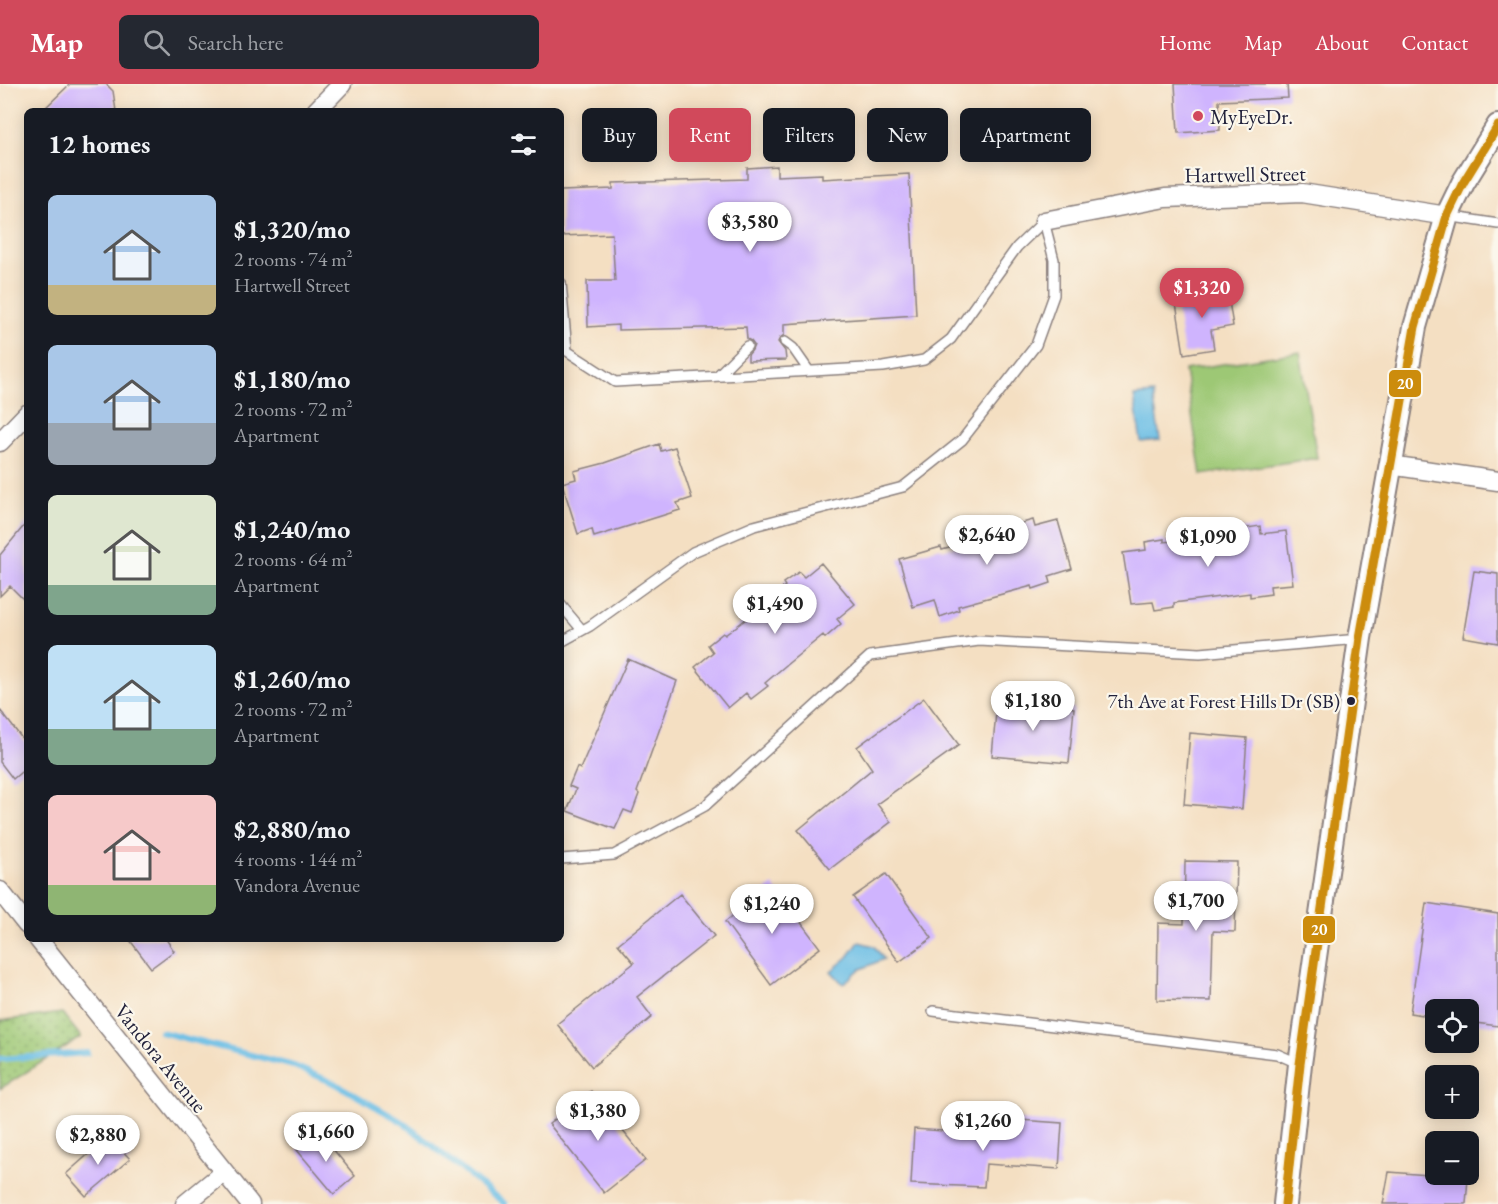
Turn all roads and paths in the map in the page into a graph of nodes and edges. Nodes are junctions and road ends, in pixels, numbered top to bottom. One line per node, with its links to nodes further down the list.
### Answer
1 (342, 84): 2 (street)
2 (319, 108)
3 (1498, 126): 4 (street)
4 (1448, 216): 5 (street, Hartwell Street); 6 (lane); 14 (street)
5 (1044, 221): 10 (lane); 17 (lane)
6 (1498, 224)
7 (564, 317): 11 (lane)
8 (785, 342): 10 (lane)
9 (747, 346): 11 (lane)
10 (809, 371): 11 (lane)
11 (717, 376)
12 (24, 417): 13 (street)
13 (0, 442)
14 (1390, 465): 15 (street); 18 (street)
15 (1498, 481)
16 (564, 608): 17 (lane)
17 (582, 630): 19 (lane)
18 (1360, 638): 20 (lane); 25 (street)
19 (564, 640)
20 (564, 859)
21 (0, 891): 22 (street)
22 (24, 921)
23 (40, 942): 26 (street, Vandora Avenue)
24 (933, 1011): 25 (lane)
25 (1300, 1064): 29 (street)
26 (224, 1172): 27 (street); 28 (street, Vandora Avenue)
27 (185, 1204)
28 (250, 1204)
29 (1285, 1204)

